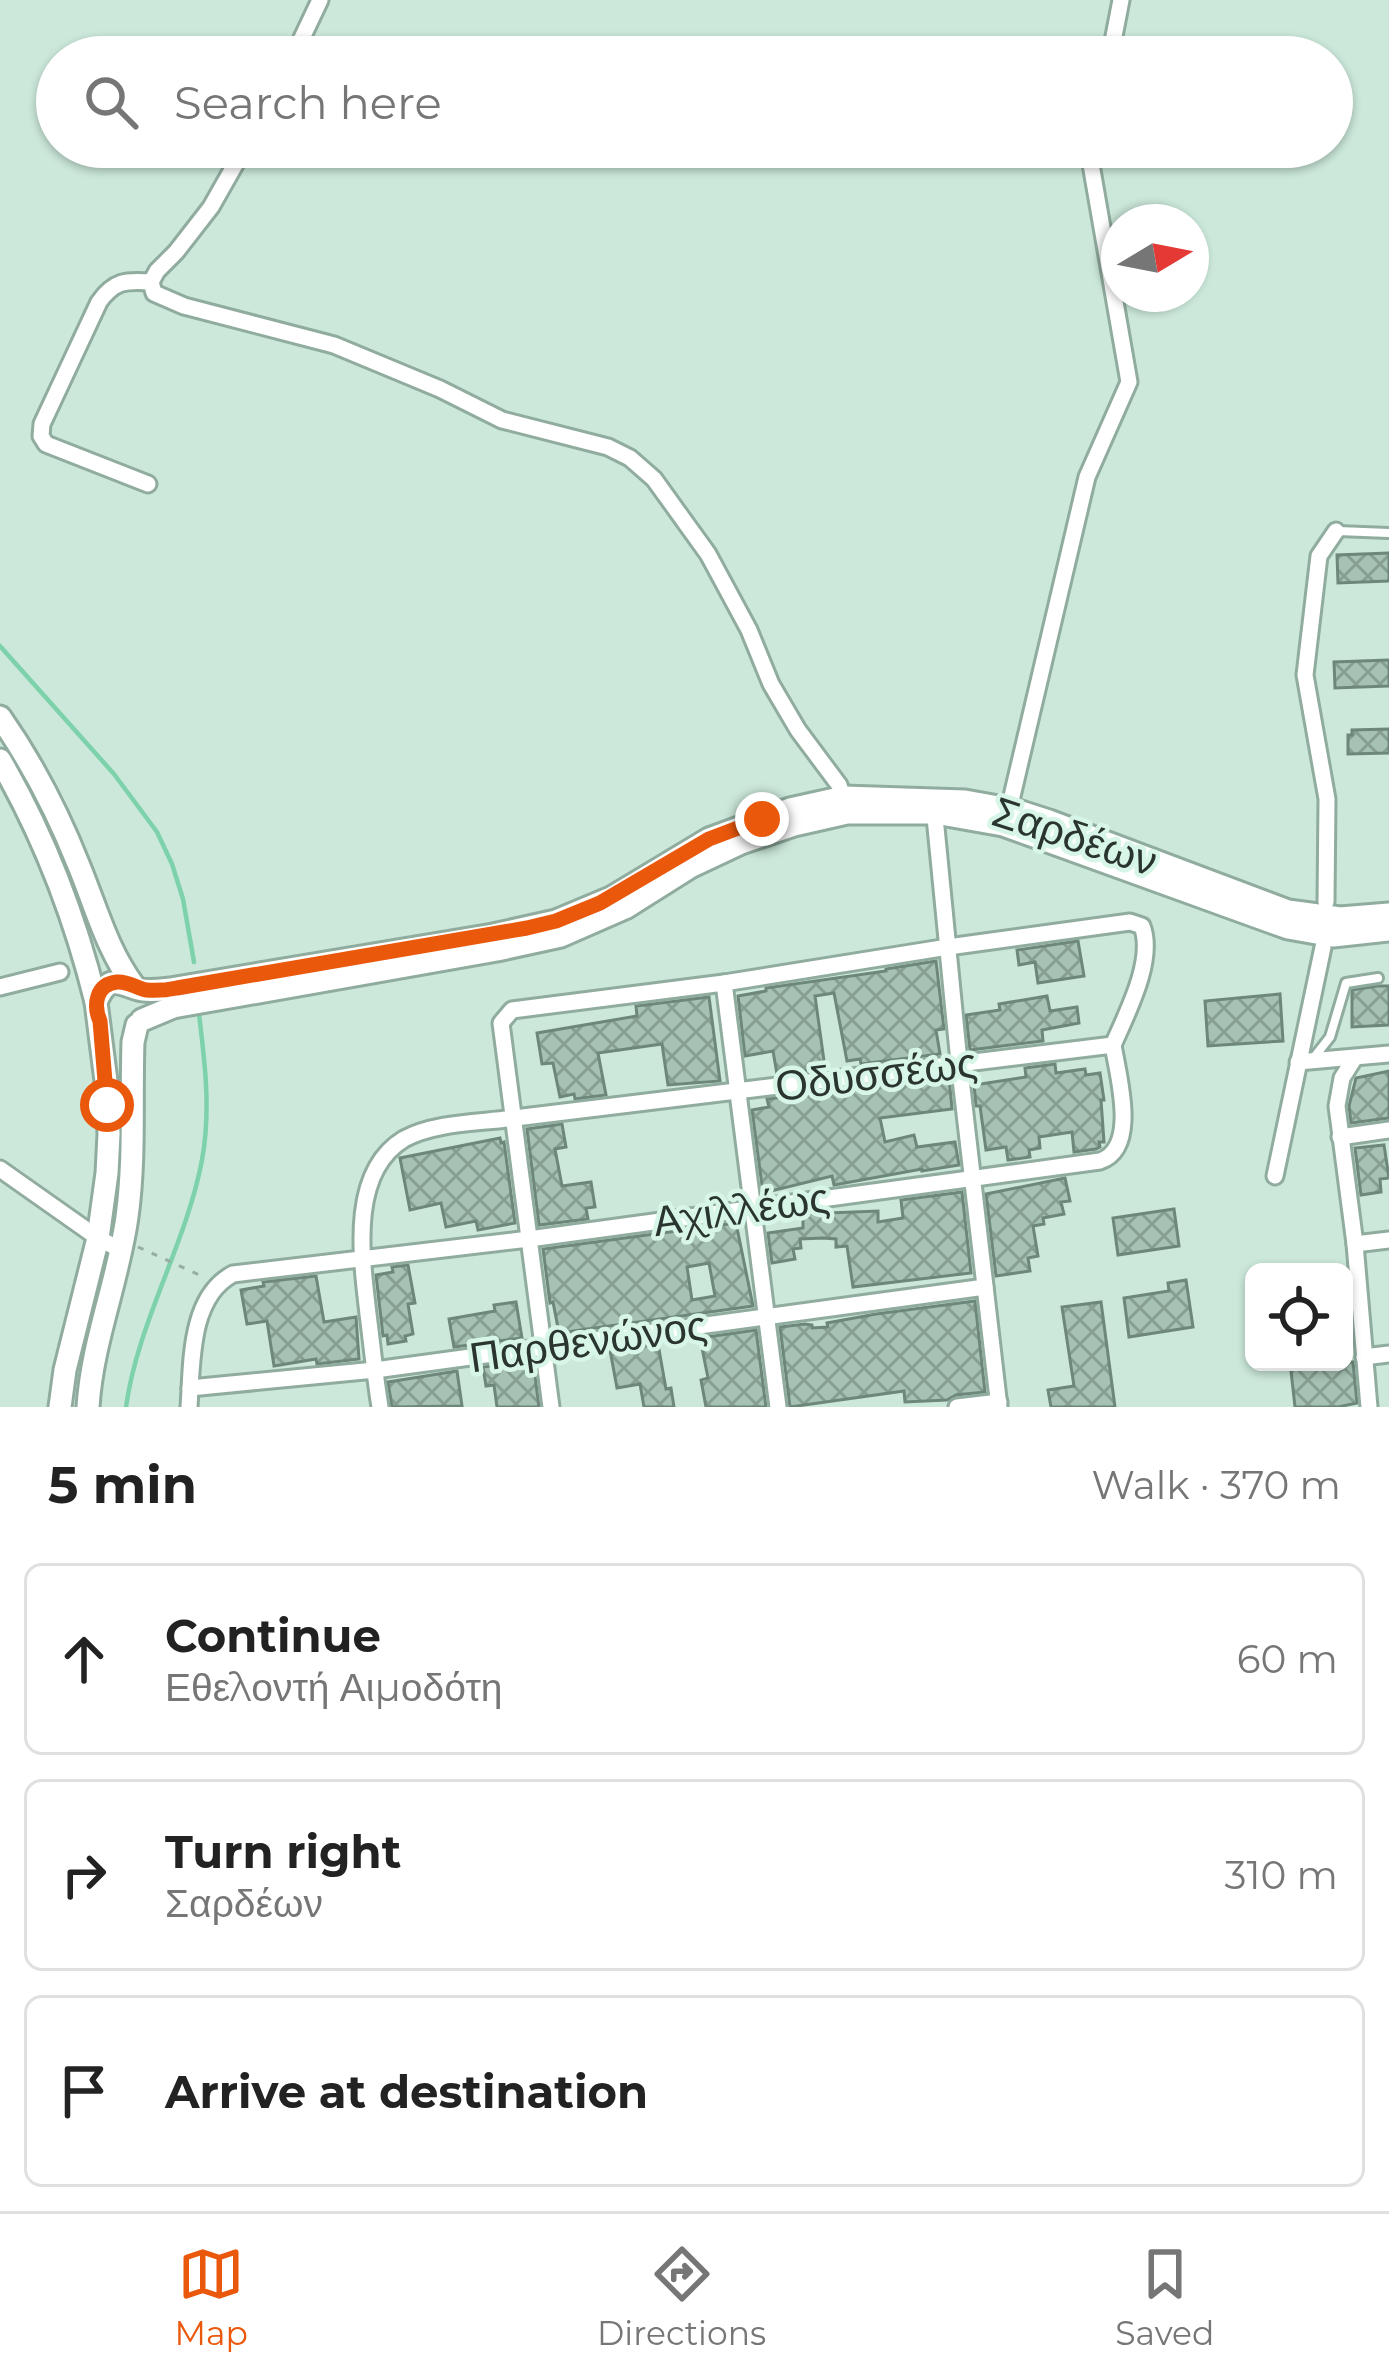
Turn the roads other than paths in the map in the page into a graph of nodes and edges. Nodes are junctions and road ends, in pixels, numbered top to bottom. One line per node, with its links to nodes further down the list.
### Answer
1 (320, 0): 3 (street)
2 (1121, 0): 4 (street)
3 (303, 36)
4 (1114, 36)
5 (233, 168): 7 (street)
6 (1092, 168): 17 (street)
7 (151, 282): 8 (street); 15 (street)
8 (148, 484)
9 (1336, 531): 10 (lane); 18 (street)
10 (1389, 533)
11 (0, 717): 13 (main road)
12 (0, 760): 14 (main road)
13 (41, 780): 14 (street); 26 (main road)
14 (9, 796): 28 (main road)
15 (846, 805): 16 (main road, Σαρδέων); 26 (main road, Σαρδέων); 29 (main road, Σαρδέων)
16 (934, 806): 17 (main road, Σαρδέων); 20 (main road, Σαρδέων); 21 (street)
17 (1010, 809): 19 (main road, Σαρδέων)
18 (1326, 902)
19 (1389, 914)
20 (1389, 931)
21 (948, 947): 25 (street); 30 (street); 33 (street)
22 (1323, 947): 34 (street)
23 (60, 972): 27 (street)
24 (1378, 978): 34 (lane)
25 (724, 983): 35 (street); 36 (street)
26 (136, 987): 28 (main road); 29 (main road)
27 (0, 988)
28 (98, 1011): 29 (main road); 43 (main road)
29 (140, 1023): 47 (main road)
30 (1113, 1045): 33 (street, Οδυσσέως); 41 (street, Αχιλλέως)
31 (1389, 1054): 32 (street)
32 (1354, 1059): 34 (street); 38 (street)
33 (959, 1062): 35 (street, Οδυσσέως); 41 (street)
34 (1305, 1062): 40 (street)
35 (740, 1092): 36 (street, Οδυσσέως); 42 (street)
36 (514, 1118): 44 (street); 48 (street, Οδυσσέως)
37 (1389, 1130): 38 (street)
38 (1340, 1137): 46 (street)
39 (0, 1169): 43 (street)
40 (1275, 1176)
41 (972, 1178): 42 (street, Αχιλλέως); 49 (street)
42 (754, 1207): 44 (street, Αχιλλέως); 50 (street)
43 (98, 1238): 47 (street); 57 (main road)
44 (530, 1239): 48 (street, Αχιλλέως); 51 (street)
45 (1389, 1240): 46 (street)
46 (1355, 1244): 53 (street)
47 (122, 1245): 58 (main road)
48 (362, 1259): 54 (street, Οδυσσέως); 55 (street, Αχιλλέως)
49 (985, 1287): 50 (street, Παρθενώνος); 56 (street)
50 (767, 1316): 51 (street, Παρθενώνος); 62 (street)
51 (544, 1347): 54 (street, Παρθενώνος); 61 (street)
52 (1389, 1354): 53 (street)
53 (1364, 1358): 64 (street)
54 (375, 1370): 55 (street, Παρθενώνος); 60 (street, Οδυσσέως)
55 (190, 1388): 59 (street)
56 (999, 1405): 63 (street)
57 (60, 1407)
58 (88, 1407)
59 (189, 1407)
60 (380, 1407)
61 (550, 1407)
62 (778, 1407)
63 (957, 1407)
64 (1369, 1407)

